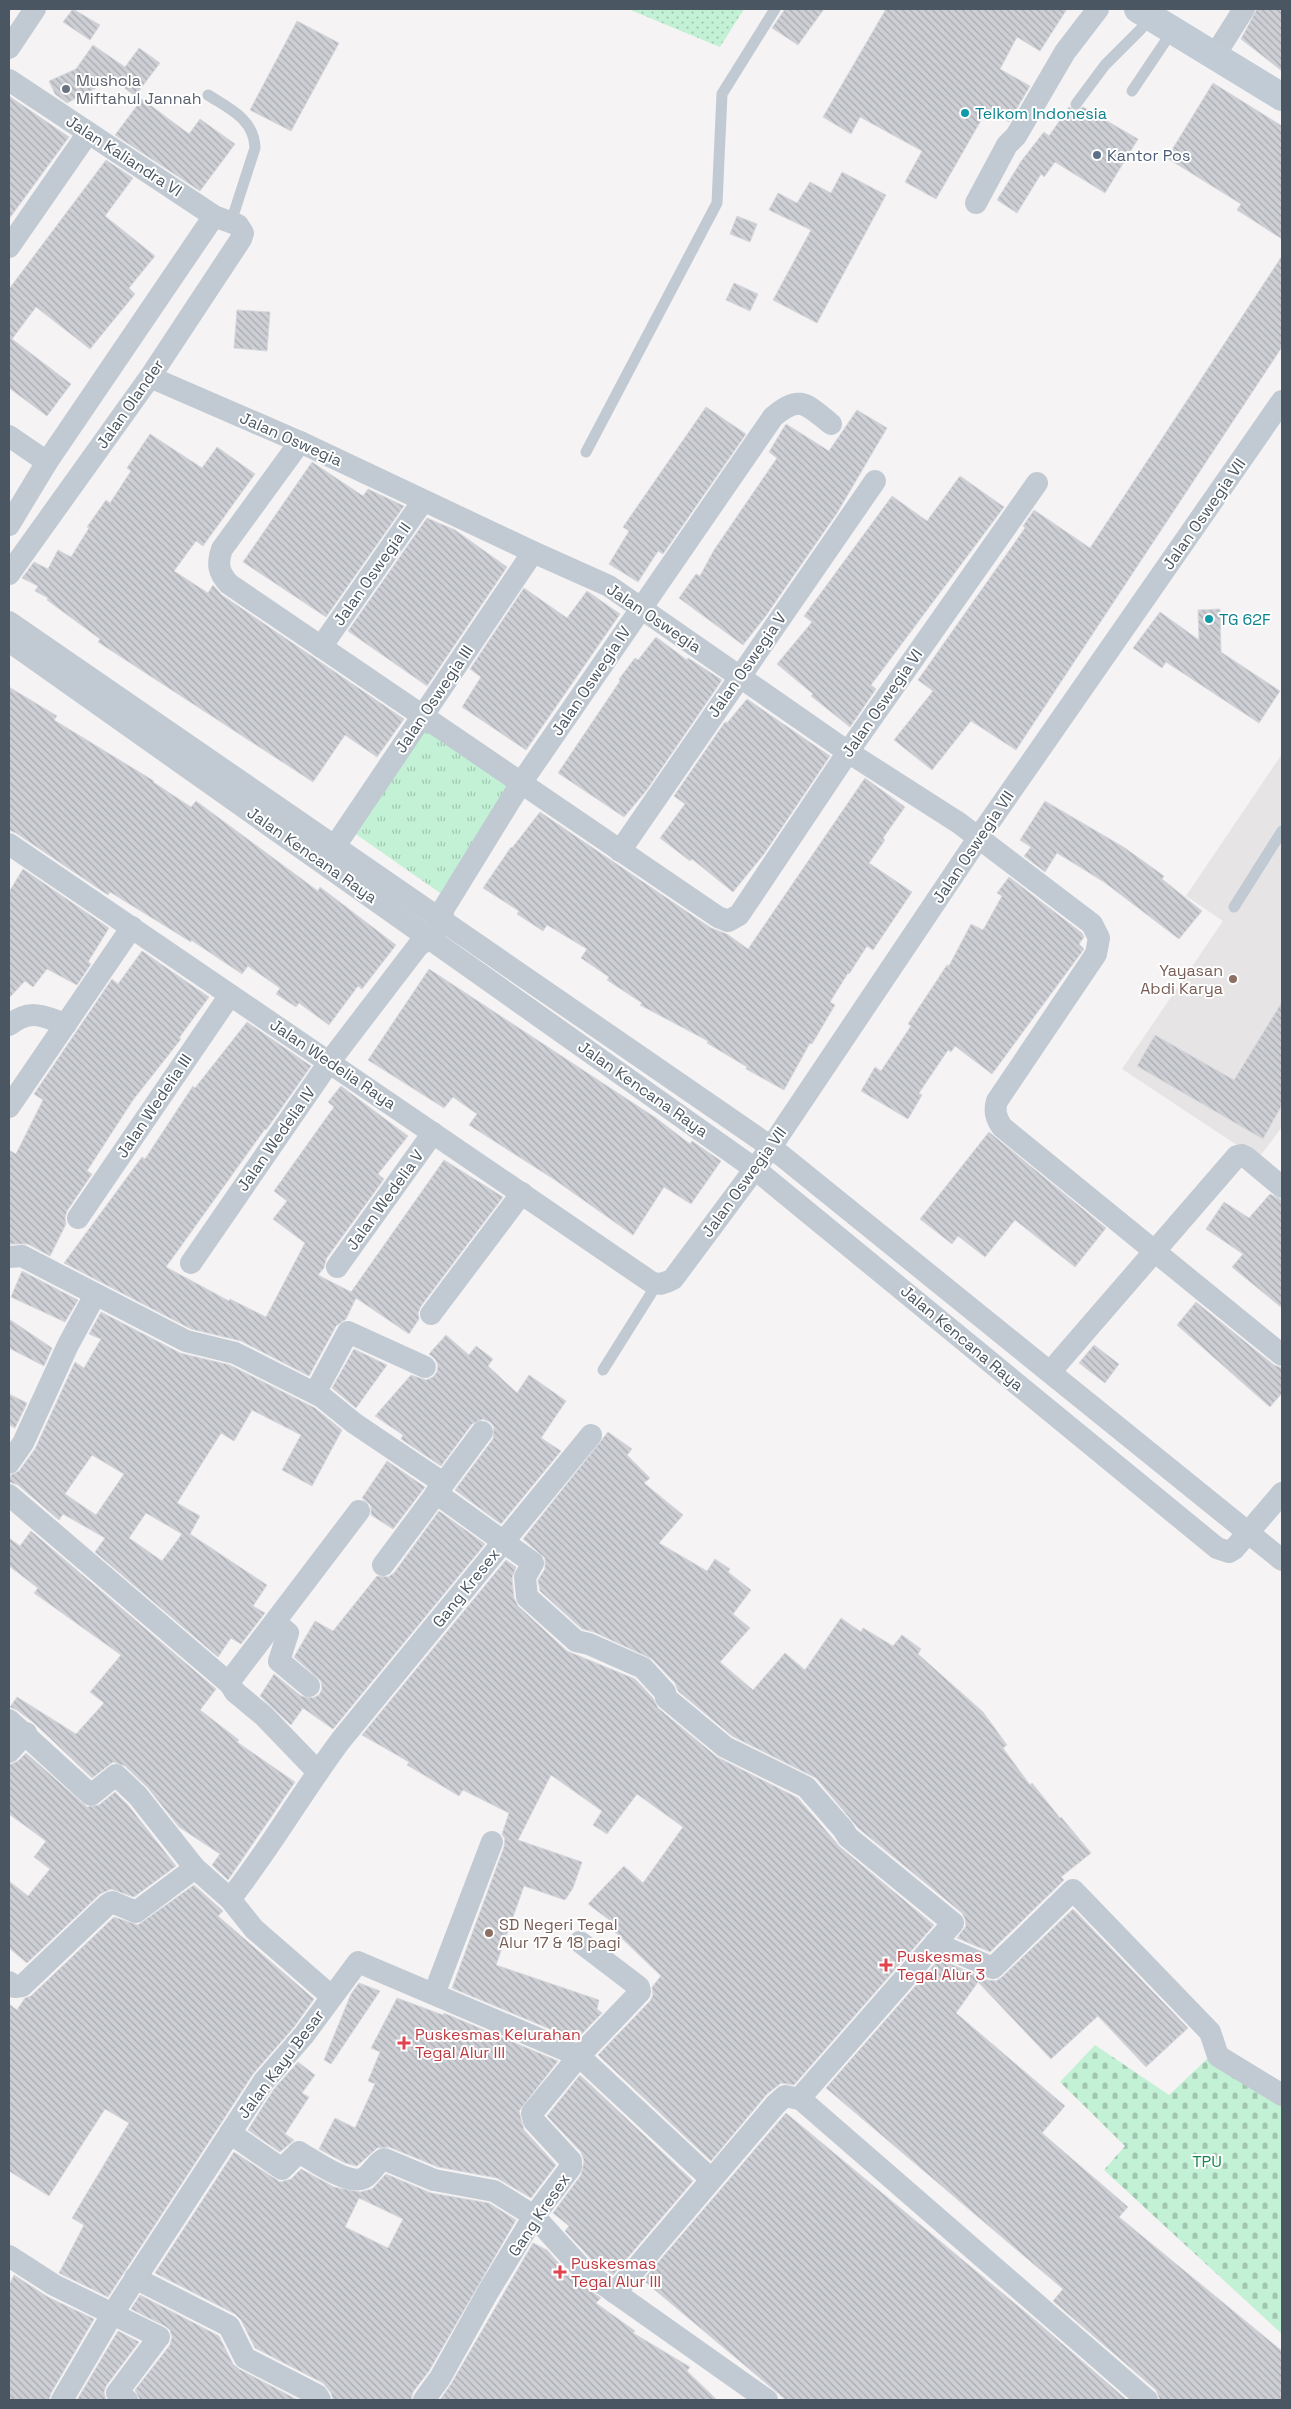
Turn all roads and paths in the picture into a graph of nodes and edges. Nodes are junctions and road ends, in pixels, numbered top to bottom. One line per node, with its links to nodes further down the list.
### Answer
1 (35, 9): 6 (street)
2 (774, 9): 22 (lane)
3 (1098, 9): 14 (street)
4 (1244, 9): 7 (street)
5 (1154, 18): 7 (main road); 9 (lane); 12 (lane)
6 (9, 48)
7 (1215, 55): 11 (main road)
8 (9, 80): 13 (street, Jalan Kaliandra VI)
9 (1132, 91)
10 (208, 95): 15 (lane)
11 (1282, 97)
12 (1076, 104)
13 (88, 133): 15 (street, Jalan Kaliandra VI); 16 (street)
14 (976, 203)
15 (229, 222): 17 (street, Jalan Olander); 23 (street)
16 (9, 247)
17 (150, 377): 21 (street, Jalan Oswegia); 29 (street, Jalan Olander)
18 (1282, 401): 39 (street, Jalan Oswegia VII)
19 (831, 424): 30 (street, Jalan Oswegia IV)
20 (9, 436): 23 (street)
21 (300, 442): 26 (street, Jalan Oswegia); 33 (street)
22 (586, 452)
23 (47, 462): 27 (street)
24 (875, 481): 34 (street, Jalan Oswegia V)
25 (1036, 483): 36 (street, Jalan Oswegia VI)
26 (423, 501): 28 (street, Jalan Oswegia); 33 (street, Jalan Oswegia II)
27 (9, 525)
28 (533, 552): 30 (street, Jalan Oswegia); 35 (street, Jalan Oswegia III)
29 (9, 574)
30 (641, 608): 34 (street, Jalan Oswegia); 37 (street, Jalan Oswegia IV)
31 (9, 622): 40 (street, Jalan Kencana Raya)
32 (9, 641): 45 (street, Jalan Kencana Raya)
33 (321, 647): 35 (street)
34 (739, 676): 36 (street, Jalan Oswegia); 42 (street, Jalan Oswegia V)
35 (423, 716): 37 (street); 40 (street, Jalan Oswegia III)
36 (848, 752): 39 (street, Jalan Oswegia); 42 (street, Jalan Oswegia VI)
37 (521, 783): 42 (street); 45 (street, Jalan Oswegia IV)
38 (1282, 831): 43 (lane)
39 (978, 838): 52 (street, Jalan Oswegia VII); 57 (street, Jalan Oswegia)
40 (335, 846): 45 (street, Jalan Kencana Raya)
41 (10, 847): 44 (street, Jalan Wedelia Raya)
42 (620, 851)
43 (1234, 906)
44 (132, 927): 46 (street, Jalan Wedelia Raya); 47 (street)
45 (431, 927): 49 (street, Jalan Wedelia IV); 52 (street, Jalan Kencana Raya); 53 (street, Jalan Kencana Raya)
46 (230, 995): 49 (street, Jalan Wedelia Raya); 56 (street, Jalan Wedelia III)
47 (66, 1024): 48 (street); 50 (street)
48 (9, 1025)
49 (330, 1061): 51 (street, Jalan Wedelia Raya); 59 (street, Jalan Wedelia IV)
50 (9, 1108)
51 (433, 1133): 55 (street, Jalan Wedelia Raya); 60 (street, Jalan Wedelia V)
52 (771, 1147): 53 (street, Jalan Oswegia VII); 67 (street, Jalan Kencana Raya)
53 (755, 1169): 61 (street, Jalan Oswegia VII); 76 (street, Jalan Kencana Raya)
54 (1282, 1187): 57 (street)
55 (522, 1193): 61 (street, Jalan Wedelia Raya); 63 (street)
56 (78, 1218)
57 (1155, 1250): 64 (street); 67 (street)
58 (9, 1257): 62 (street)
59 (191, 1263)
60 (336, 1267)
61 (657, 1284): 66 (lane)
62 (95, 1295): 68 (street); 71 (street)
63 (431, 1314)
64 (1282, 1355)
65 (425, 1367): 68 (street)
66 (603, 1370)
67 (1051, 1371): 76 (street, Jalan Kencana Raya)
68 (315, 1393): 72 (street)
69 (482, 1432): 72 (street)
70 (591, 1435): 77 (street, Gang Kresex)
71 (9, 1463)
72 (439, 1488): 77 (street); 79 (street)
73 (1282, 1493): 76 (street)
74 (9, 1495): 81 (street)
75 (359, 1511): 80 (street)
76 (1249, 1533): 78 (street, Jalan Kencana Raya)
77 (503, 1542): 85 (street, Gang Kresex); 90 (street)
78 (1282, 1560)
79 (383, 1565)
80 (276, 1623): 81 (street); 82 (street)
81 (230, 1684): 85 (street)
82 (309, 1686)
83 (17, 1726): 84 (street); 87 (street, Jalan Kayu Besar)
84 (9, 1752)
85 (317, 1771): 88 (street)
86 (492, 1842): 92 (street)
87 (195, 1868): 88 (street, Jalan Kayu Besar); 91 (street)
88 (230, 1899): 93 (street, Jalan Kayu Besar)
89 (580, 1942): 94 (street, Gang Kresex)
90 (935, 1943): 95 (street); 98 (street)
91 (9, 1982)
92 (434, 1994): 93 (street); 94 (street)
93 (332, 1996): 97 (street, Jalan Kayu Besar)
94 (580, 2056): 98 (street); 99 (street, Gang Kresex)
95 (1282, 2095)
96 (806, 2103): 109 (street)
97 (230, 2133): 99 (street); 101 (street, Jalan Kayu Besar)
98 (711, 2179): 102 (street)
99 (534, 2216): 102 (street); 107 (street, Gang Kresex)
100 (9, 2256): 103 (street)
101 (135, 2278): 103 (street, Jalan Kayu Besar); 106 (street)
102 (615, 2293): 108 (street)
103 (113, 2313): 104 (street, Jalan Kayu Besar); 105 (street)
104 (62, 2400)
105 (127, 2400)
106 (320, 2400)
107 (424, 2400)
108 (767, 2400)
109 (1147, 2400)

